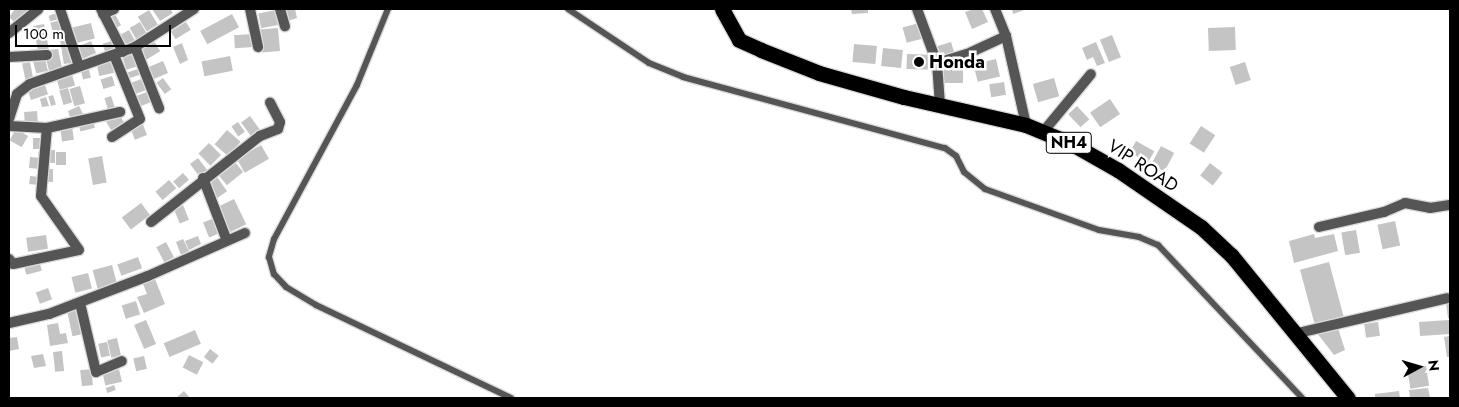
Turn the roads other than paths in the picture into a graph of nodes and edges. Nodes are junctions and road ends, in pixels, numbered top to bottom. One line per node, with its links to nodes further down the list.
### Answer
1 (40, 9): 14 (street)
2 (60, 9): 22 (street)
3 (114, 9): 12 (street)
4 (194, 9): 16 (street)
5 (250, 9): 17 (street)
6 (280, 9): 13 (street)
7 (388, 9): 47 (lane)
8 (568, 9): 48 (lane)
9 (722, 9): 26 (highway, VIP ROAD / NH4)
10 (917, 9): 21 (street)
11 (995, 9): 15 (street)
12 (102, 12): 18 (street)
13 (284, 26)
14 (9, 33)
15 (1006, 36): 21 (street); 30 (street)
16 (135, 47): 18 (street); 27 (street)
17 (258, 47)
18 (118, 53): 22 (street); 34 (street)
19 (46, 54): 20 (street)
20 (9, 57)
21 (937, 63): 26 (street)
22 (79, 66): 24 (street)
23 (1090, 74): 33 (street)
24 (13, 91): 29 (street)
25 (270, 102): 35 (street)
26 (940, 105): 30 (highway, VIP ROAD / NH4)
27 (159, 108)
28 (120, 112): 32 (street)
29 (9, 119)
30 (1026, 125): 33 (highway, VIP ROAD / NH4)
31 (9, 126): 32 (street)
32 (48, 128): 41 (street)
33 (1044, 132): 45 (highway, VIP ROAD / NH4)
34 (112, 137)
35 (203, 178): 37 (street); 40 (street)
36 (1450, 205): 38 (street)
37 (151, 222)
38 (1319, 227)
39 (244, 233): 40 (street)
40 (227, 241): 43 (street)
41 (9, 259)
42 (1447, 298): 45 (street)
43 (80, 303): 44 (street); 46 (street)
44 (9, 324)
45 (1294, 334): 49 (highway, VIP ROAD / NH4)
46 (122, 361)
47 (511, 398)
48 (1302, 398)
49 (1348, 398)

